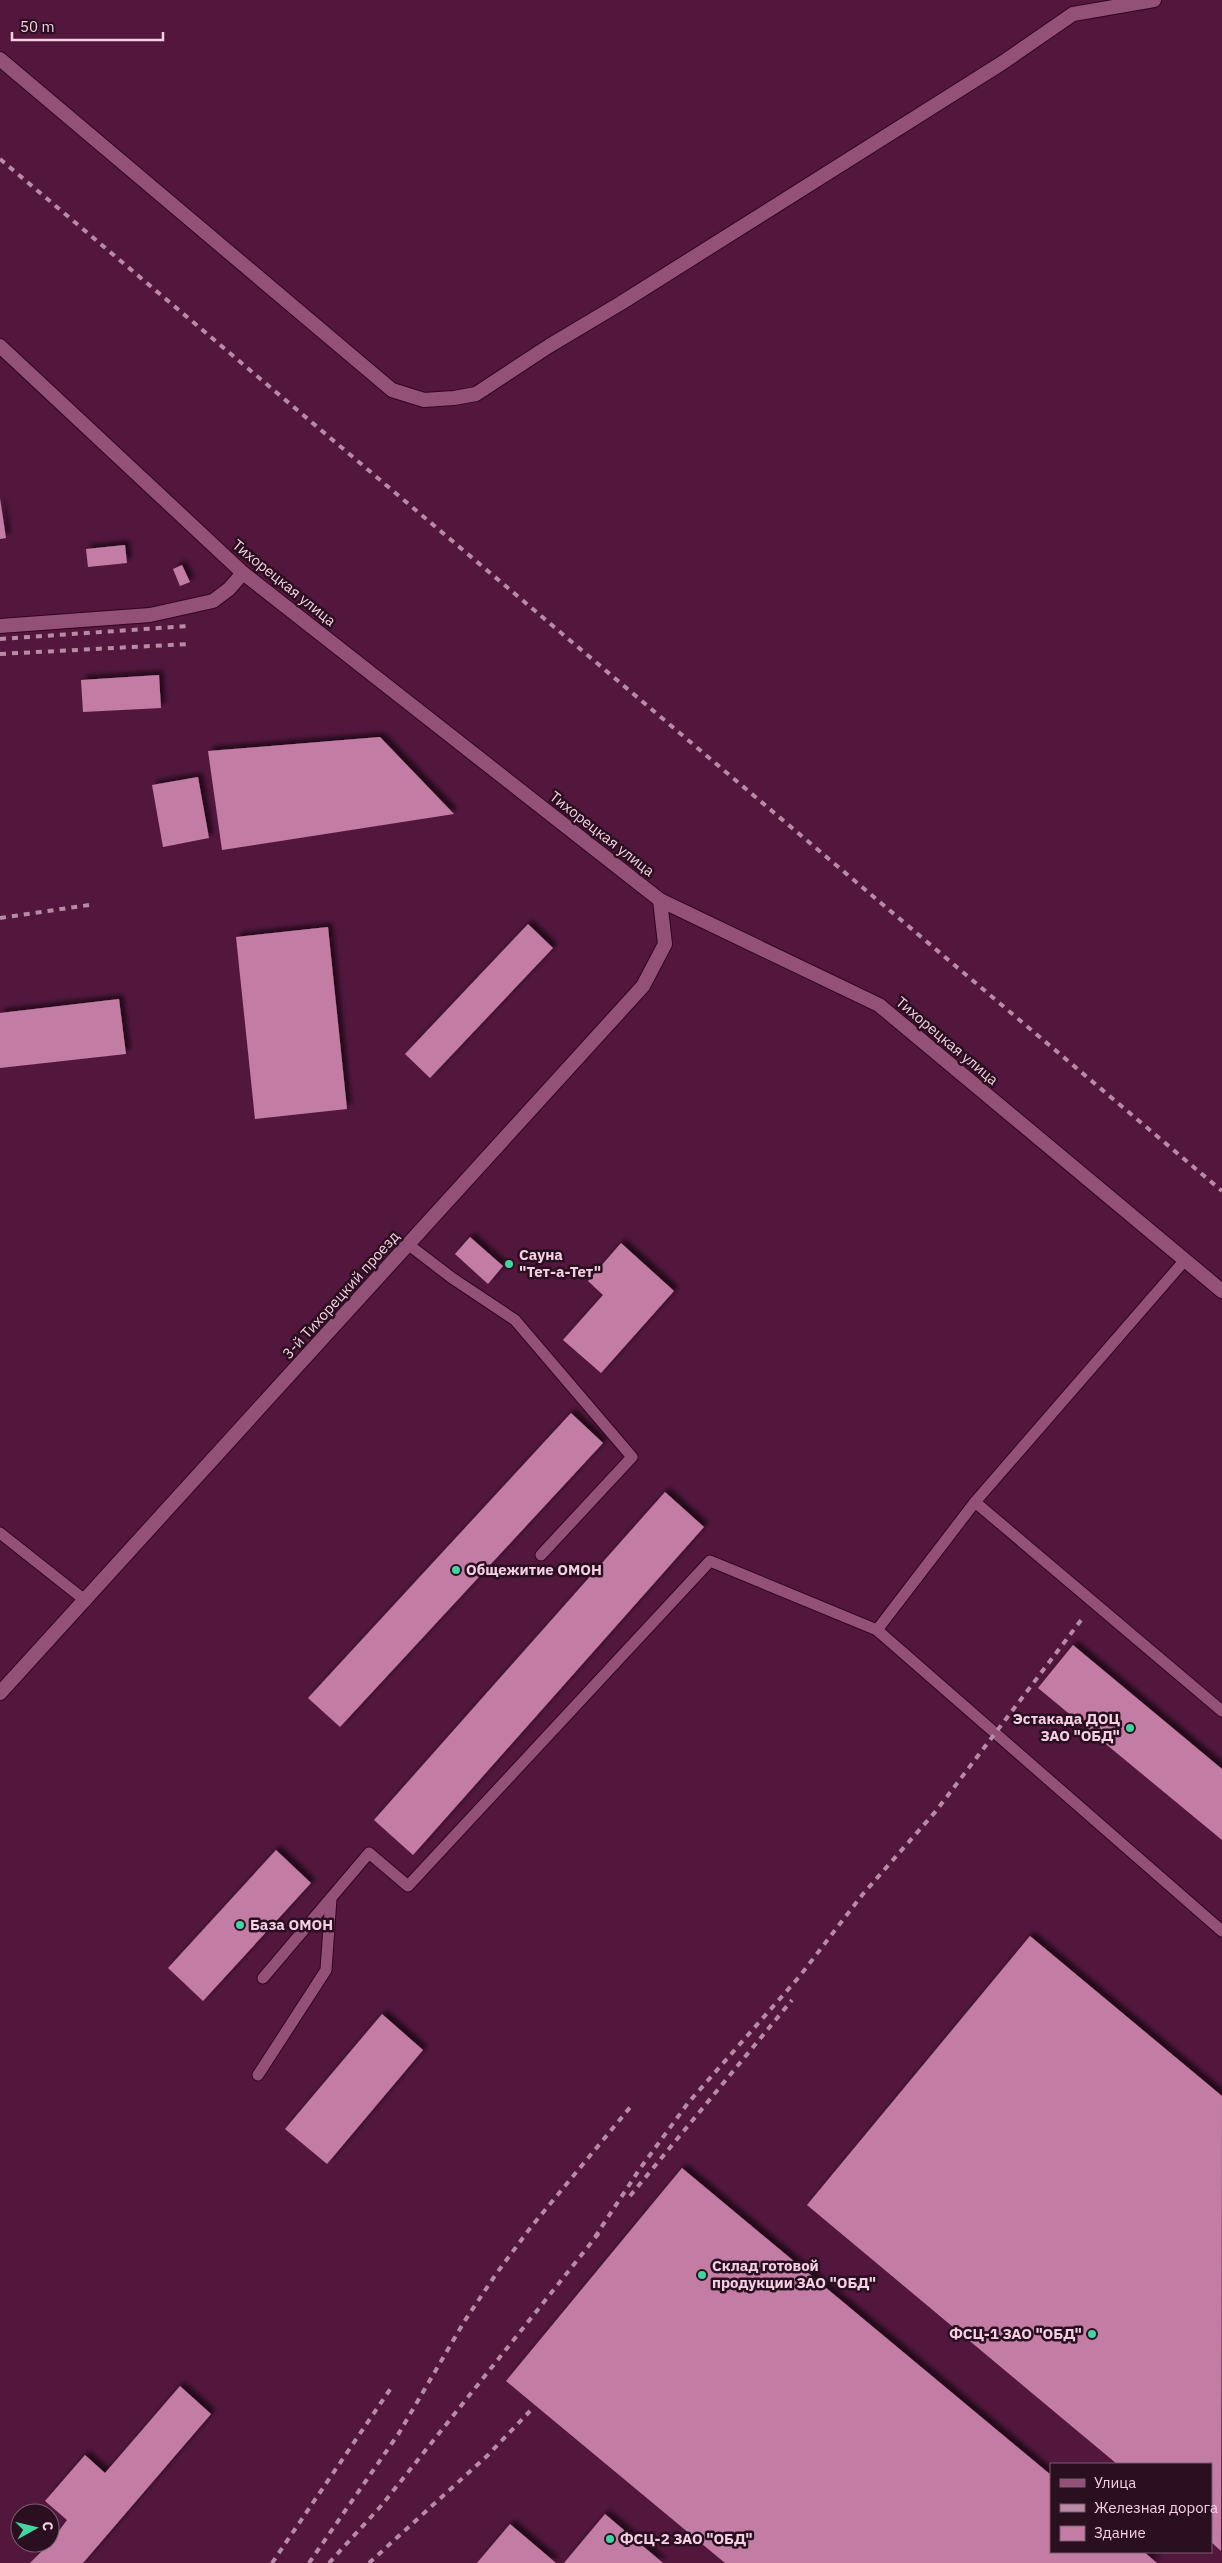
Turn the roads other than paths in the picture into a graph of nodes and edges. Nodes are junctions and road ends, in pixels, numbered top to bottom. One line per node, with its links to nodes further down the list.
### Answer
1 (1154, 0): 2 (street)
2 (0, 59)
3 (0, 346): 4 (street, Тихорецкая улица)
4 (243, 572): 5 (street); 6 (street, Тихорецкая улица)
5 (0, 626)
6 (660, 900): 7 (street, 3-й Тихорецкий проезд); 8 (street, Тихорецкая улица)
7 (409, 1244): 12 (lane); 13 (street, 3-й Тихорецкий проезд)
8 (1185, 1260): 9 (street, Тихорецкая улица); 10 (lane)
9 (1222, 1291)
10 (975, 1502): 14 (lane); 16 (lane)
11 (0, 1533): 13 (lane)
12 (540, 1555)
13 (86, 1600): 15 (street, 3-й Тихорецкий проезд)
14 (877, 1630): 17 (lane); 18 (lane)
15 (0, 1693)
16 (1222, 1711)
17 (331, 1898): 19 (lane); 20 (lane)
18 (1222, 1931)
19 (262, 1978)
20 (258, 2075)

